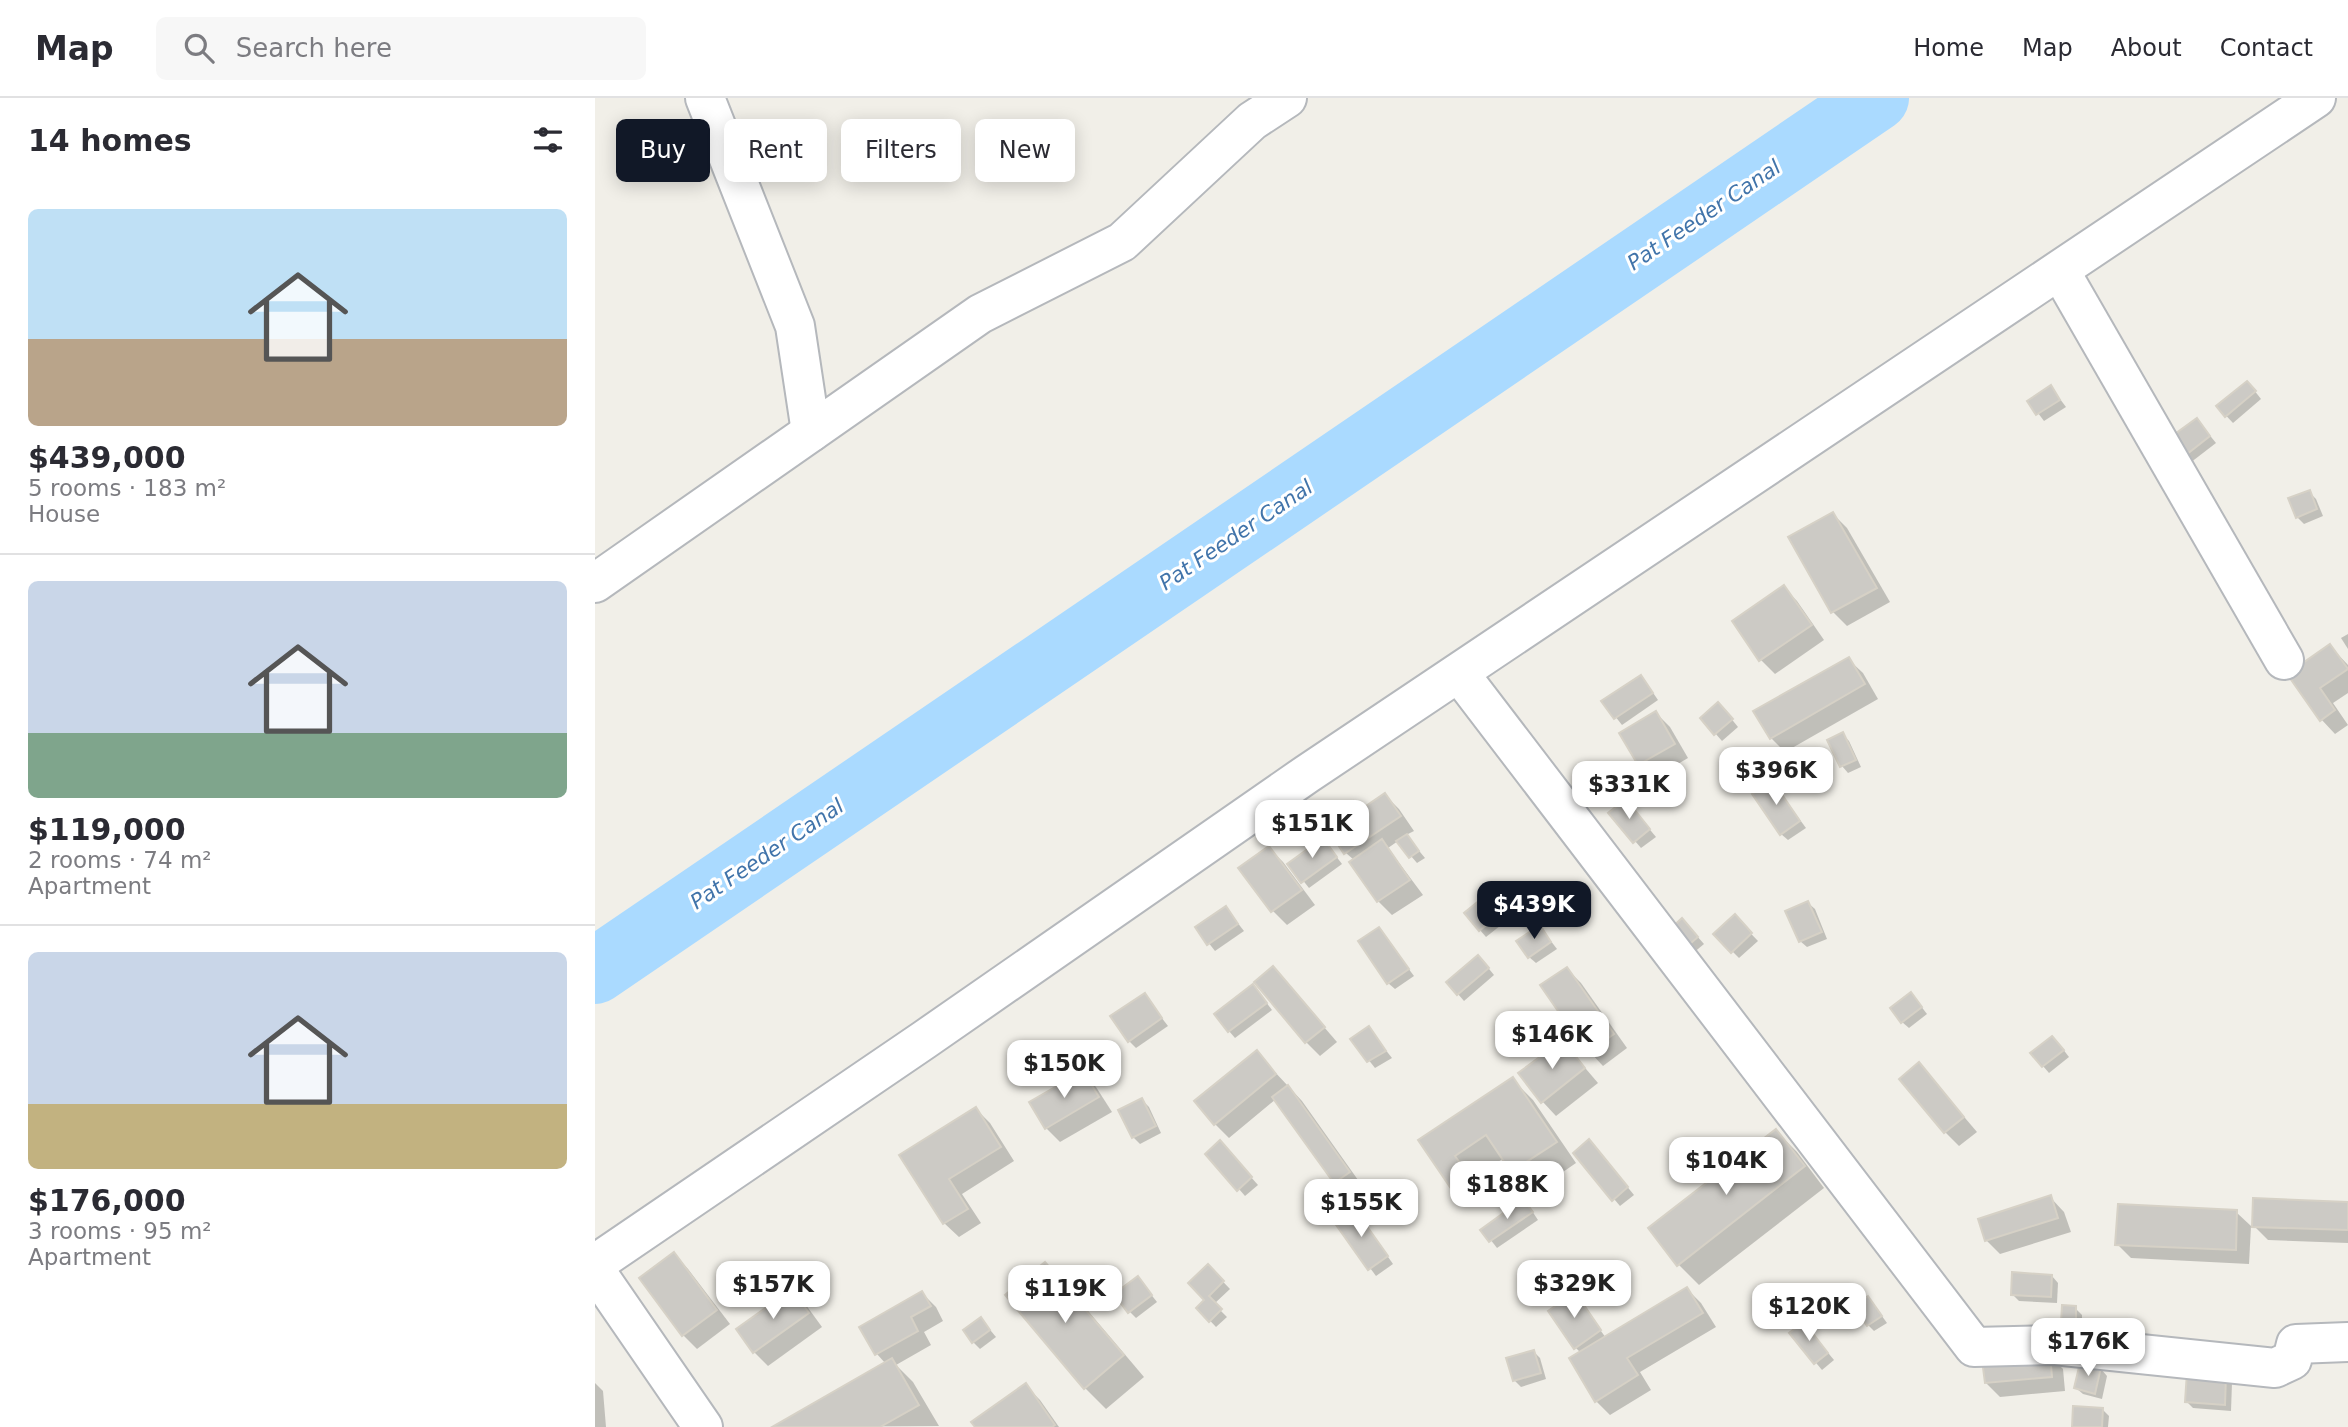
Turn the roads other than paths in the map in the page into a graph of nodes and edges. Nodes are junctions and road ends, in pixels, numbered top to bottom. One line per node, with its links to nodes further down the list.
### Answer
1 (705, 98): 5 (street)
2 (1287, 98): 5 (street)
3 (2316, 98): 4 (street)
4 (2060, 271): 7 (street); 8 (street)
5 (811, 432): 6 (street)
6 (595, 583)
7 (2284, 660)
8 (1459, 673): 9 (street); 11 (street)
9 (595, 1264)
10 (595, 1270): 12 (street)
11 (2348, 1342)
12 (703, 1427)

